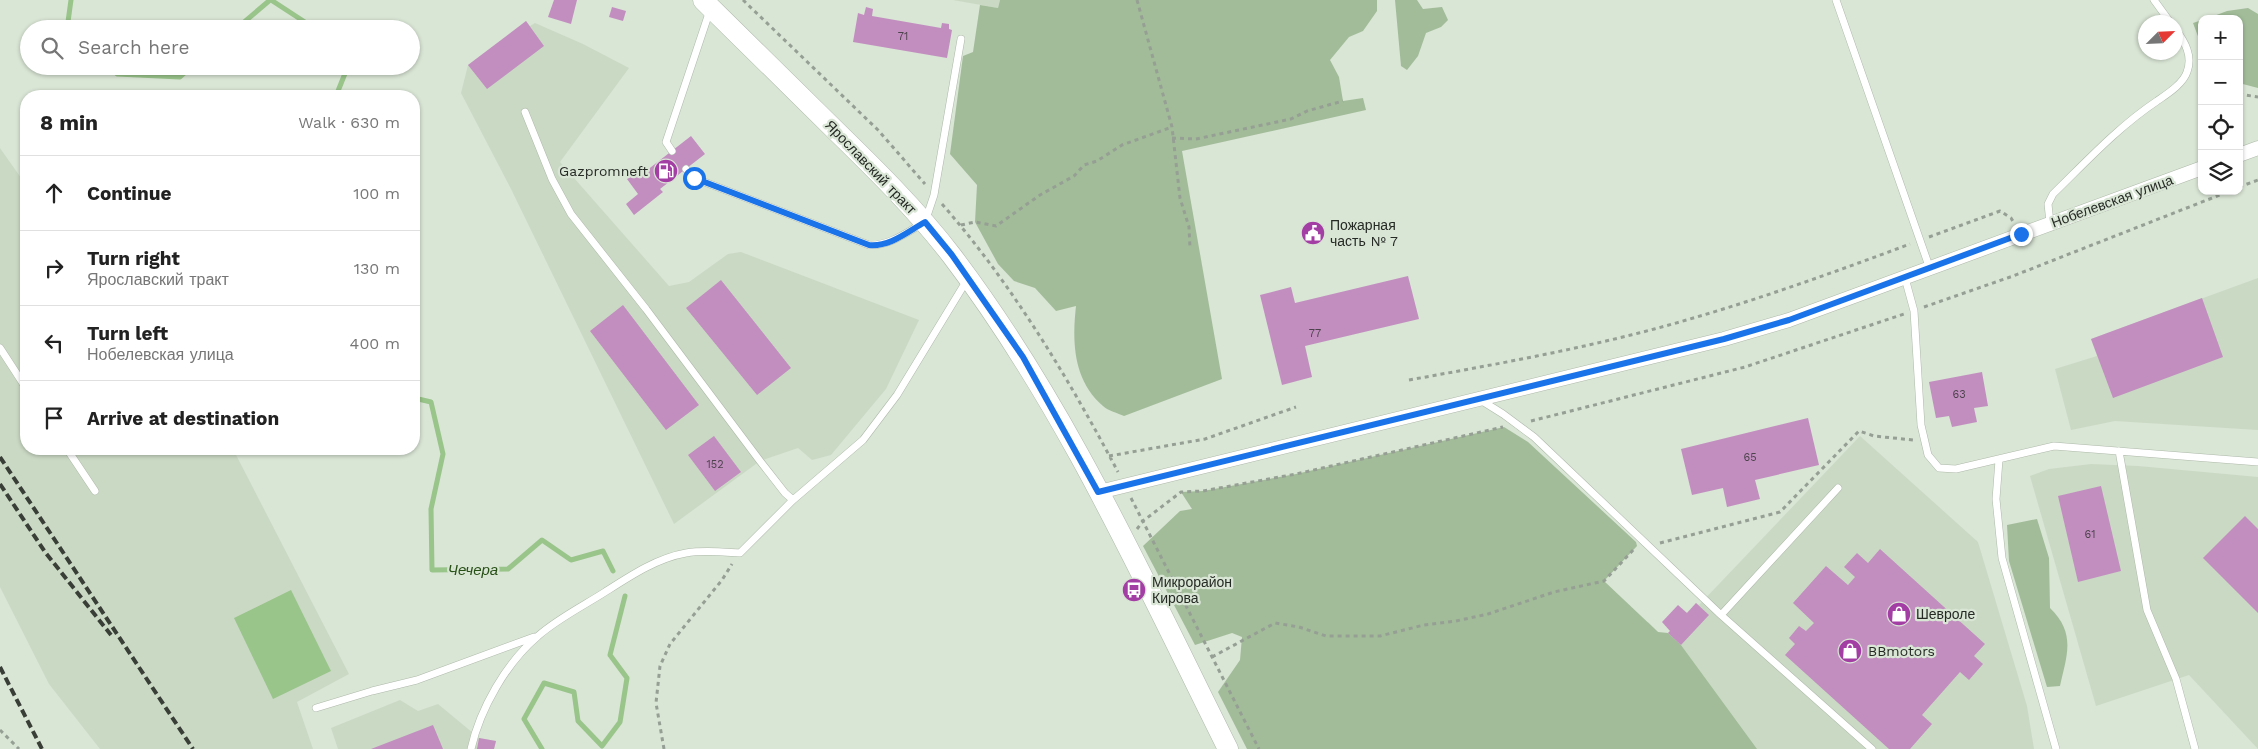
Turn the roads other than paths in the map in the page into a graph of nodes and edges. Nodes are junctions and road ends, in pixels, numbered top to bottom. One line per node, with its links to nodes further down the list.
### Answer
1 (1836, 0): 15 (lane)
2 (2154, 0): 4 (lane)
3 (706, 4): 9 (lane); 13 (street, Ярославский тракт)
4 (2165, 15)
5 (961, 39): 13 (lane)
6 (2183, 40): 14 (lane)
7 (525, 112): 28 (lane)
8 (2258, 148): 10 (street)
9 (672, 150)
10 (2243, 154)
11 (686, 168): 13 (lane)
12 (2198, 169): 14 (street, Нобелевская улица)
13 (925, 222): 16 (street, Ярославский тракт)
14 (2050, 224): 15 (street, Нобелевская улица)
15 (1930, 268): 17 (street, Нобелевская улица)
16 (968, 278): 27 (street, Ярославский тракт); 28 (lane)
17 (1905, 278): 20 (street, Нобелевская улица); 23 (lane)
18 (0, 348): 19 (lane)
19 (20, 379)
20 (1479, 399): 27 (street, Нобелевская улица); 29 (lane)
21 (2119, 451): 23 (lane); 24 (lane); 36 (lane)
22 (70, 455): 26 (lane)
23 (1999, 460): 35 (lane)
24 (2258, 462)
25 (1838, 488): 29 (lane)
26 (95, 491)
27 (1098, 492): 33 (street, Ярославский тракт)
28 (793, 500): 30 (lane)
29 (1721, 615): 34 (lane)
30 (537, 636): 31 (lane); 32 (lane)
31 (316, 708)
32 (471, 749)
33 (1228, 749)
34 (1872, 749)
35 (2056, 749)
36 (2195, 749)

